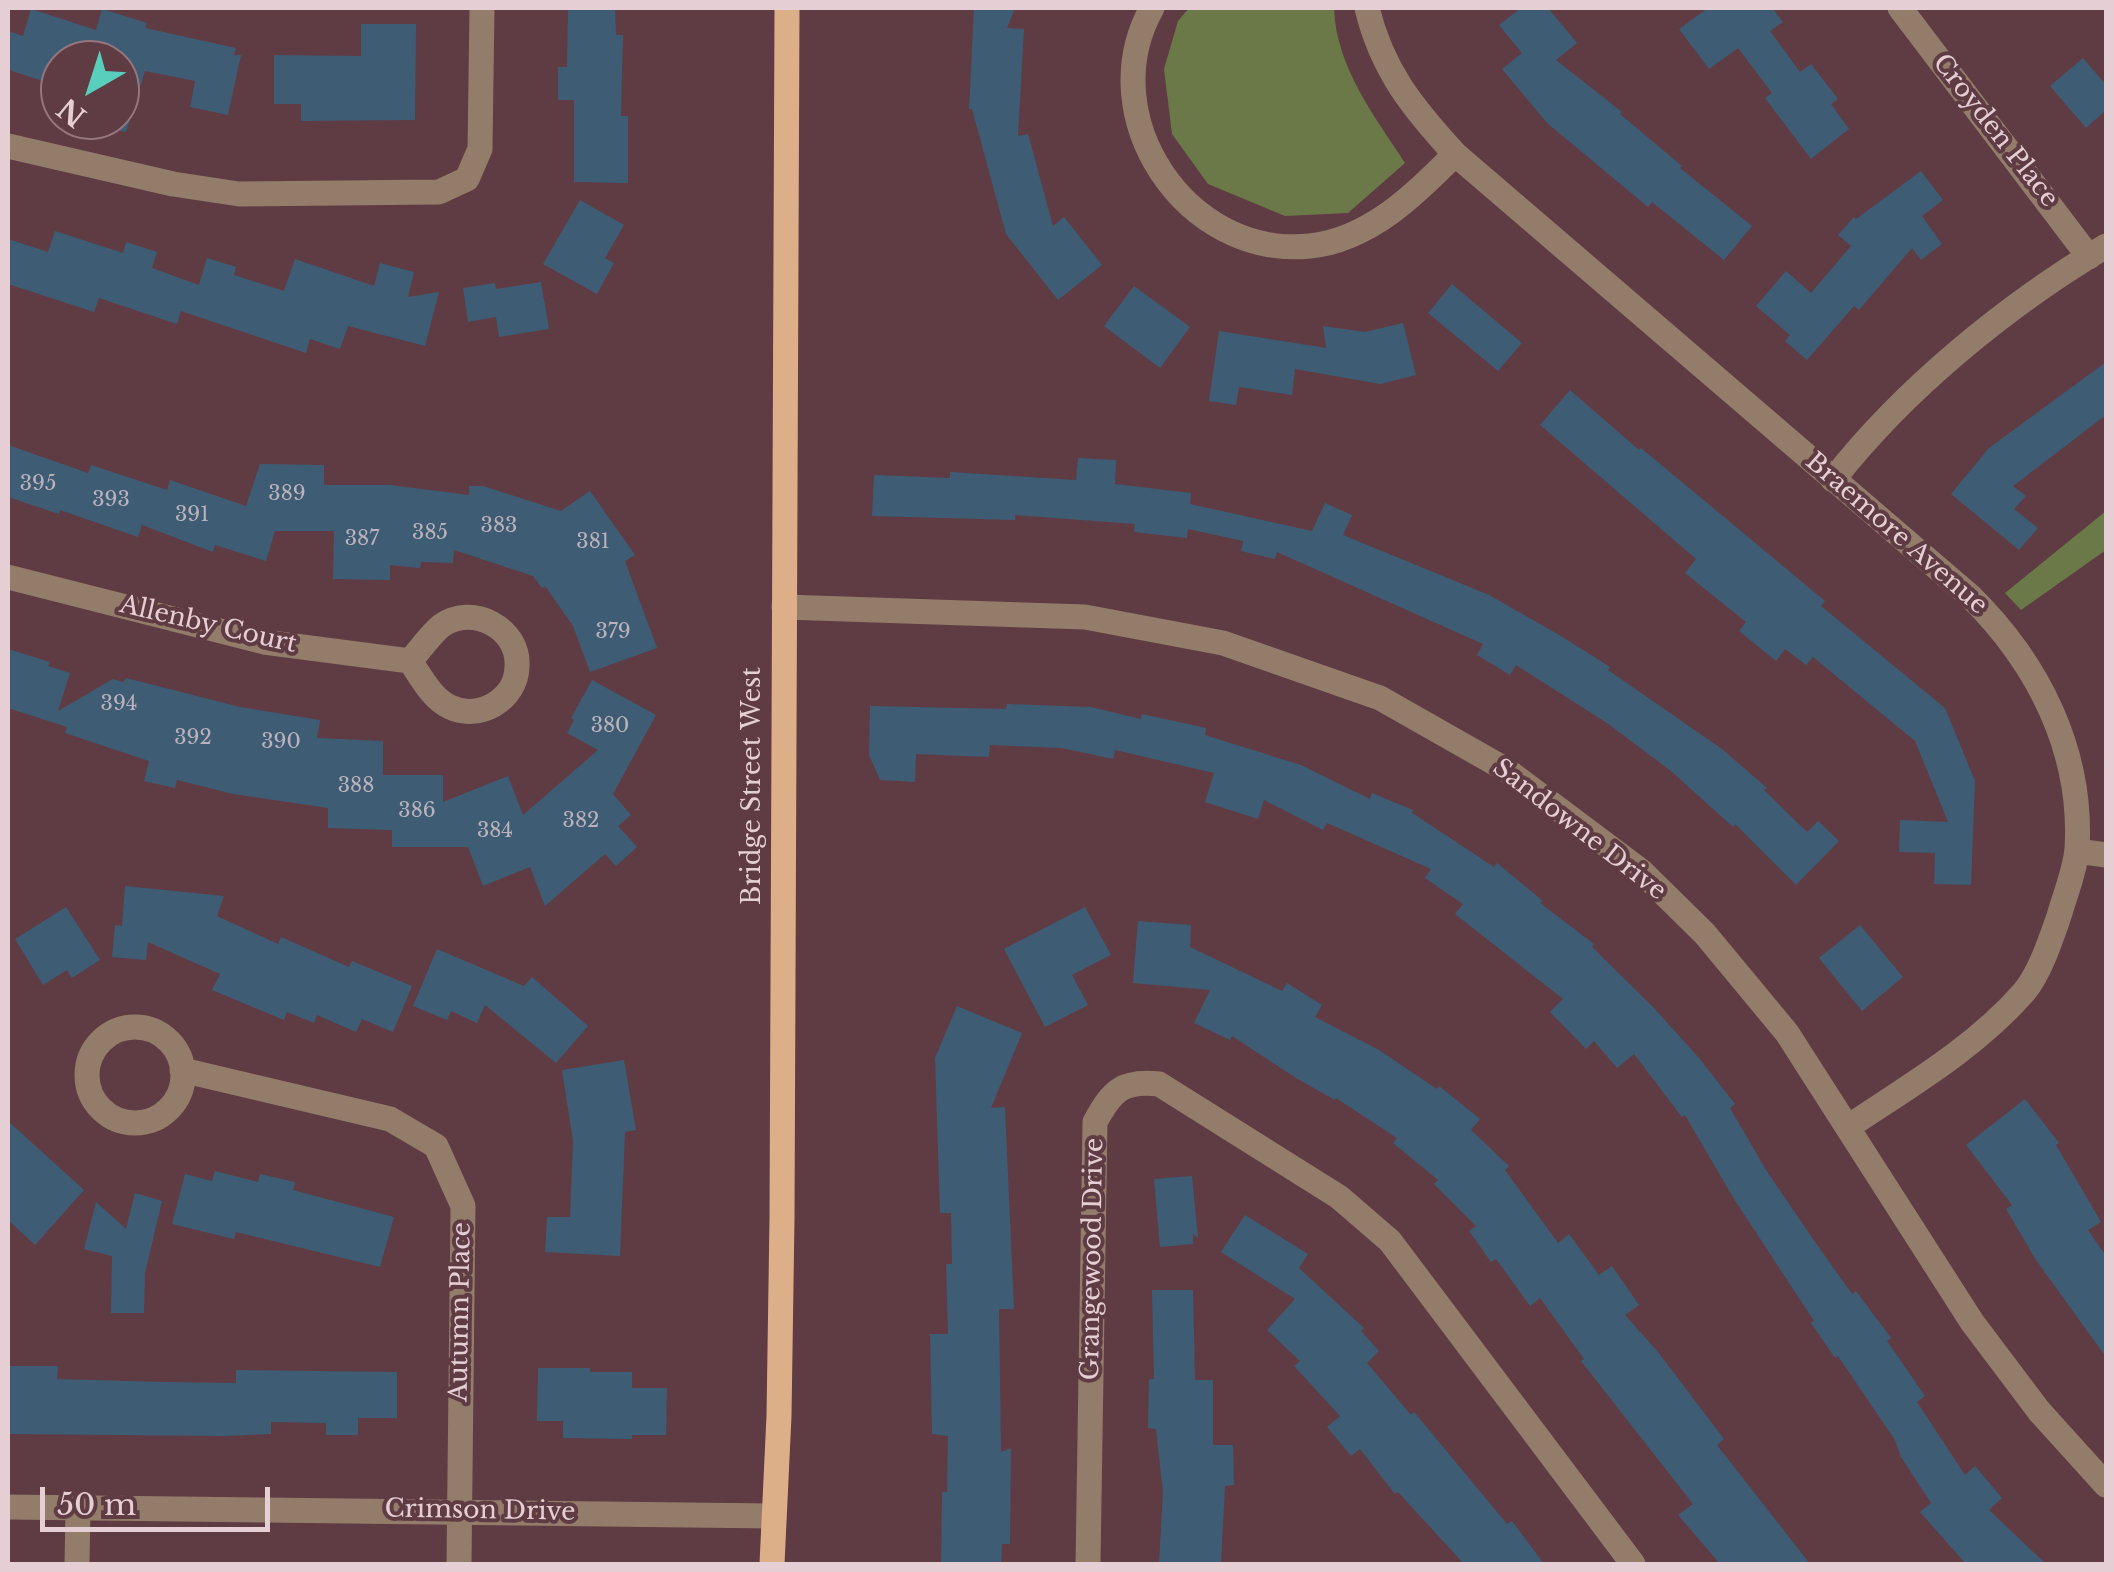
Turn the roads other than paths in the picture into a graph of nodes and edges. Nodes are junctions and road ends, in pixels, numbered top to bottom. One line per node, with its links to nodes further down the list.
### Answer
1 (482, 8): 6 (street)
2 (787, 8): 11 (main road, Bridge Street West)
3 (1152, 8): 7 (street)
4 (1367, 8): 7 (street, Braemore Avenue)
5 (1900, 8): 8 (street, Croyden Place)
6 (8, 146)
7 (1455, 154): 9 (street, Braemore Avenue)
8 (2098, 251): 9 (street)
9 (1832, 480): 13 (street, Braemore Avenue)
10 (8, 577): 12 (street, Allenby Court)
11 (784, 606): 16 (street, Sandowne Drive); 21 (main road, Bridge Street West)
12 (410, 661)
13 (2077, 850): 14 (street); 16 (street, Braemore Avenue)
14 (2106, 855)
15 (182, 1070): 20 (street, Autumn Place)
16 (1848, 1126): 17 (street, Sandowne Drive)
17 (2106, 1485)
18 (8, 1507): 19 (street, Crimson Drive)
19 (78, 1507): 20 (street, Crimson Drive); 22 (street)
20 (460, 1511): 21 (street, Crimson Drive); 23 (street, Autumn Place)
21 (773, 1516): 24 (main road, Bridge Street West)
22 (77, 1564)
23 (459, 1564)
24 (772, 1564)
25 (1088, 1564): 26 (street, Grangewood Drive)
26 (1633, 1564)

